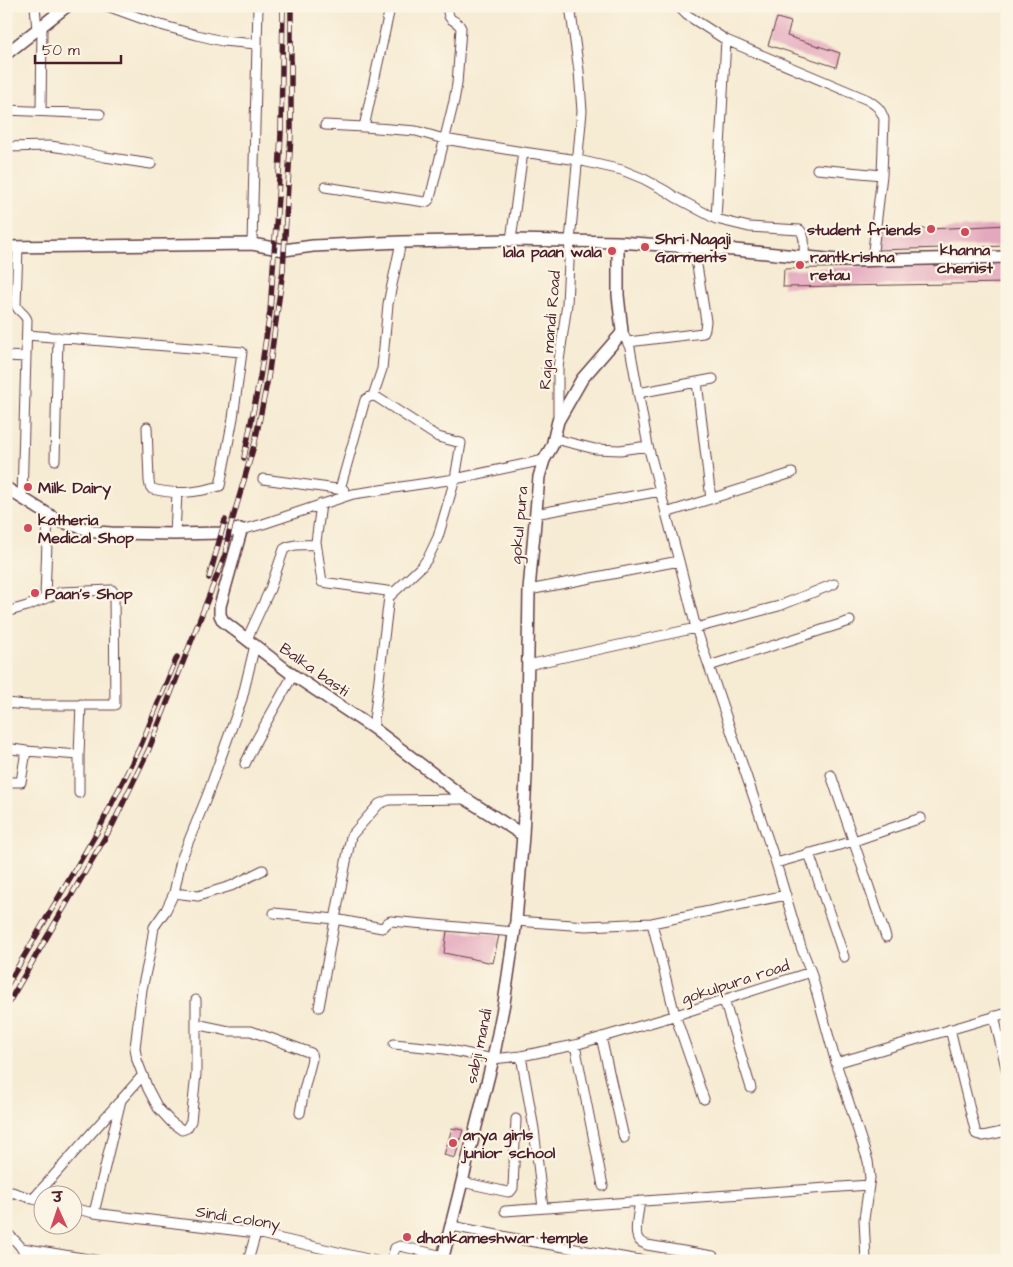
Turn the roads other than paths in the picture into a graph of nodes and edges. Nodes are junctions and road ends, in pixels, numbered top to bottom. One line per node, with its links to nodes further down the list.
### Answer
1 (35, 6): 9 (street)
2 (67, 6): 9 (street)
3 (107, 6): 11 (street)
4 (258, 6): 11 (street)
5 (448, 6): 18 (street)
6 (570, 6): 21 (street, Raja mandi Road)
7 (678, 6): 10 (street)
8 (390, 8): 17 (street)
9 (40, 28): 12 (street); 14 (street)
10 (726, 40): 24 (street); 26 (street)
11 (257, 44): 31 (street)
12 (6, 54)
13 (6, 110): 14 (street)
14 (41, 111): 15 (street)
15 (100, 114)
16 (325, 125): 17 (street)
17 (364, 127): 18 (street)
18 (444, 139): 20 (street); 25 (street)
19 (6, 147): 22 (street)
20 (523, 152): 21 (street); 27 (street)
21 (578, 160): 26 (street); 29 (street, Raja mandi Road)
22 (151, 164)
23 (818, 169): 24 (street)
24 (882, 175): 36 (street)
25 (325, 187)
26 (716, 219): 34 (street)
27 (511, 240): 28 (street); 29 (street)
28 (401, 242): 31 (street); 46 (street)
29 (570, 242): 30 (street); 47 (street, Raja mandi Road)
30 (618, 242): 33 (street); 37 (street)
31 (252, 244): 32 (street)
32 (12, 247): 38 (street)
33 (694, 247): 34 (street); 40 (street)
34 (804, 256): 36 (street)
35 (1007, 257): 36 (street)
36 (872, 259)
37 (622, 331): 40 (street); 47 (street, gokul pura)
38 (27, 335): 39 (street); 42 (street)
39 (58, 337): 51 (street); 59 (street)
40 (628, 342): 45 (street)
41 (6, 356): 42 (street)
42 (26, 357): 61 (street)
43 (713, 379): 44 (street)
44 (697, 382): 45 (street); 62 (street)
45 (638, 394): 50 (street)
46 (373, 396): 55 (street); 57 (street)
47 (558, 421): 49 (street, gokul pura)
48 (147, 427): 59 (street)
49 (555, 439): 50 (street); 52 (street, gokul pura)
50 (648, 446): 58 (street)
51 (55, 460)
52 (544, 460): 55 (street); 66 (street, gokul pura)
53 (792, 473): 62 (street)
54 (263, 479): 57 (street)
55 (456, 479): 60 (street); 73 (street)
56 (6, 488): 61 (street)
57 (340, 489): 60 (street)
58 (660, 491): 64 (street); 66 (street)
59 (178, 493): 68 (street)
60 (353, 494): 63 (street)
61 (22, 498): 65 (street)
62 (711, 499): 64 (street)
63 (321, 504): 67 (street); 69 (street)
64 (666, 513): 70 (street)
65 (48, 514): 68 (street); 74 (street)
66 (535, 514): 72 (street, gokul pura)
67 (241, 530): 68 (street); 78 (street, Balka basti)
68 (175, 534)
69 (316, 545): 73 (street); 78 (street)
70 (679, 561): 72 (street); 77 (street)
71 (834, 584): 77 (street)
72 (529, 590): 79 (street, gokul pura)
73 (394, 592): 84 (street)
74 (45, 597): 75 (street); 83 (street)
75 (6, 612)
76 (850, 621): 80 (street)
77 (696, 628): 79 (street); 80 (street)
78 (251, 642): 81 (street, Balka basti); 99 (street)
79 (528, 665): 94 (street, gokul pura)
80 (708, 666): 97 (street)
81 (293, 675): 84 (street, Balka basti); 88 (street)
82 (6, 703): 83 (street)
83 (81, 704): 87 (street)
84 (373, 728): 92 (street, Balka basti)
85 (6, 748): 86 (street)
86 (26, 751): 87 (street); 90 (street)
87 (79, 754): 91 (street)
88 (245, 764)
89 (831, 775): 95 (street)
90 (6, 782)
91 (78, 793)
92 (466, 799): 94 (street, Balka basti); 102 (street)
93 (921, 818): 95 (street)
94 (523, 835): 104 (street, sabji mandi)
95 (854, 841): 96 (street); 105 (street)
96 (809, 853): 97 (street); 106 (street)
97 (776, 863): 100 (street)
98 (263, 870): 99 (street)
99 (174, 893): 123 (street)
100 (786, 895): 103 (street); 107 (street)
101 (274, 912): 102 (street)
102 (336, 919): 104 (street); 110 (street)
103 (652, 923): 104 (street); 112 (street)
104 (515, 927): 120 (street, sabji mandi)
105 (886, 938)
106 (844, 958)
107 (811, 972): 109 (street, gokulpura road); 121 (street, gokulpura road)
108 (196, 1000): 114 (street)
109 (724, 1000): 112 (street, gokulpura road); 124 (street)
110 (319, 1007)
111 (1007, 1013): 113 (street)
112 (675, 1016): 116 (street, gokulpura road); 126 (street)
113 (994, 1016): 115 (street); 122 (street)
114 (196, 1024): 123 (street); 127 (street)
115 (950, 1029): 121 (street); 129 (street)
116 (600, 1037): 118 (street, gokulpura road); 130 (street)
117 (394, 1044): 120 (street, gokulpura road)
118 (576, 1045): 119 (street, gokulpura road); 134 (street)
119 (521, 1056): 120 (street, gokulpura road); 138 (street)
120 (493, 1059): 131 (street, sabji mandi)
121 (836, 1062): 133 (street, gokulpura road)
122 (1007, 1072)
123 (143, 1075): 125 (street)
124 (750, 1088)
125 (127, 1093): 132 (street); 141 (street)
126 (704, 1098)
127 (300, 1113)
128 (516, 1120): 131 (street)
129 (1007, 1131)
130 (624, 1138)
131 (462, 1182): 142 (street, sabji mandi)
132 (51, 1184)
133 (869, 1185): 137 (street); 155 (street, gokulpura road)
134 (603, 1186)
135 (32, 1198): 136 (street)
136 (6, 1199)
137 (640, 1201): 138 (street); 146 (street)
138 (543, 1208): 140 (street)
139 (82, 1210): 141 (street, Sindi colony)
140 (505, 1211)
141 (94, 1213): 144 (street, Sindi colony)
142 (452, 1226): 147 (street, sabji mandi); 148 (street)
143 (6, 1232): 145 (street)
144 (256, 1233): 151 (street); 152 (street, Sindi colony)
145 (22, 1248): 149 (street); 150 (street)
146 (713, 1256)
147 (443, 1258): 153 (street)
148 (632, 1260): 154 (street)
149 (27, 1261)
150 (100, 1261)
151 (248, 1261)
152 (376, 1261)
153 (391, 1261)
154 (645, 1261)
155 (866, 1261)

